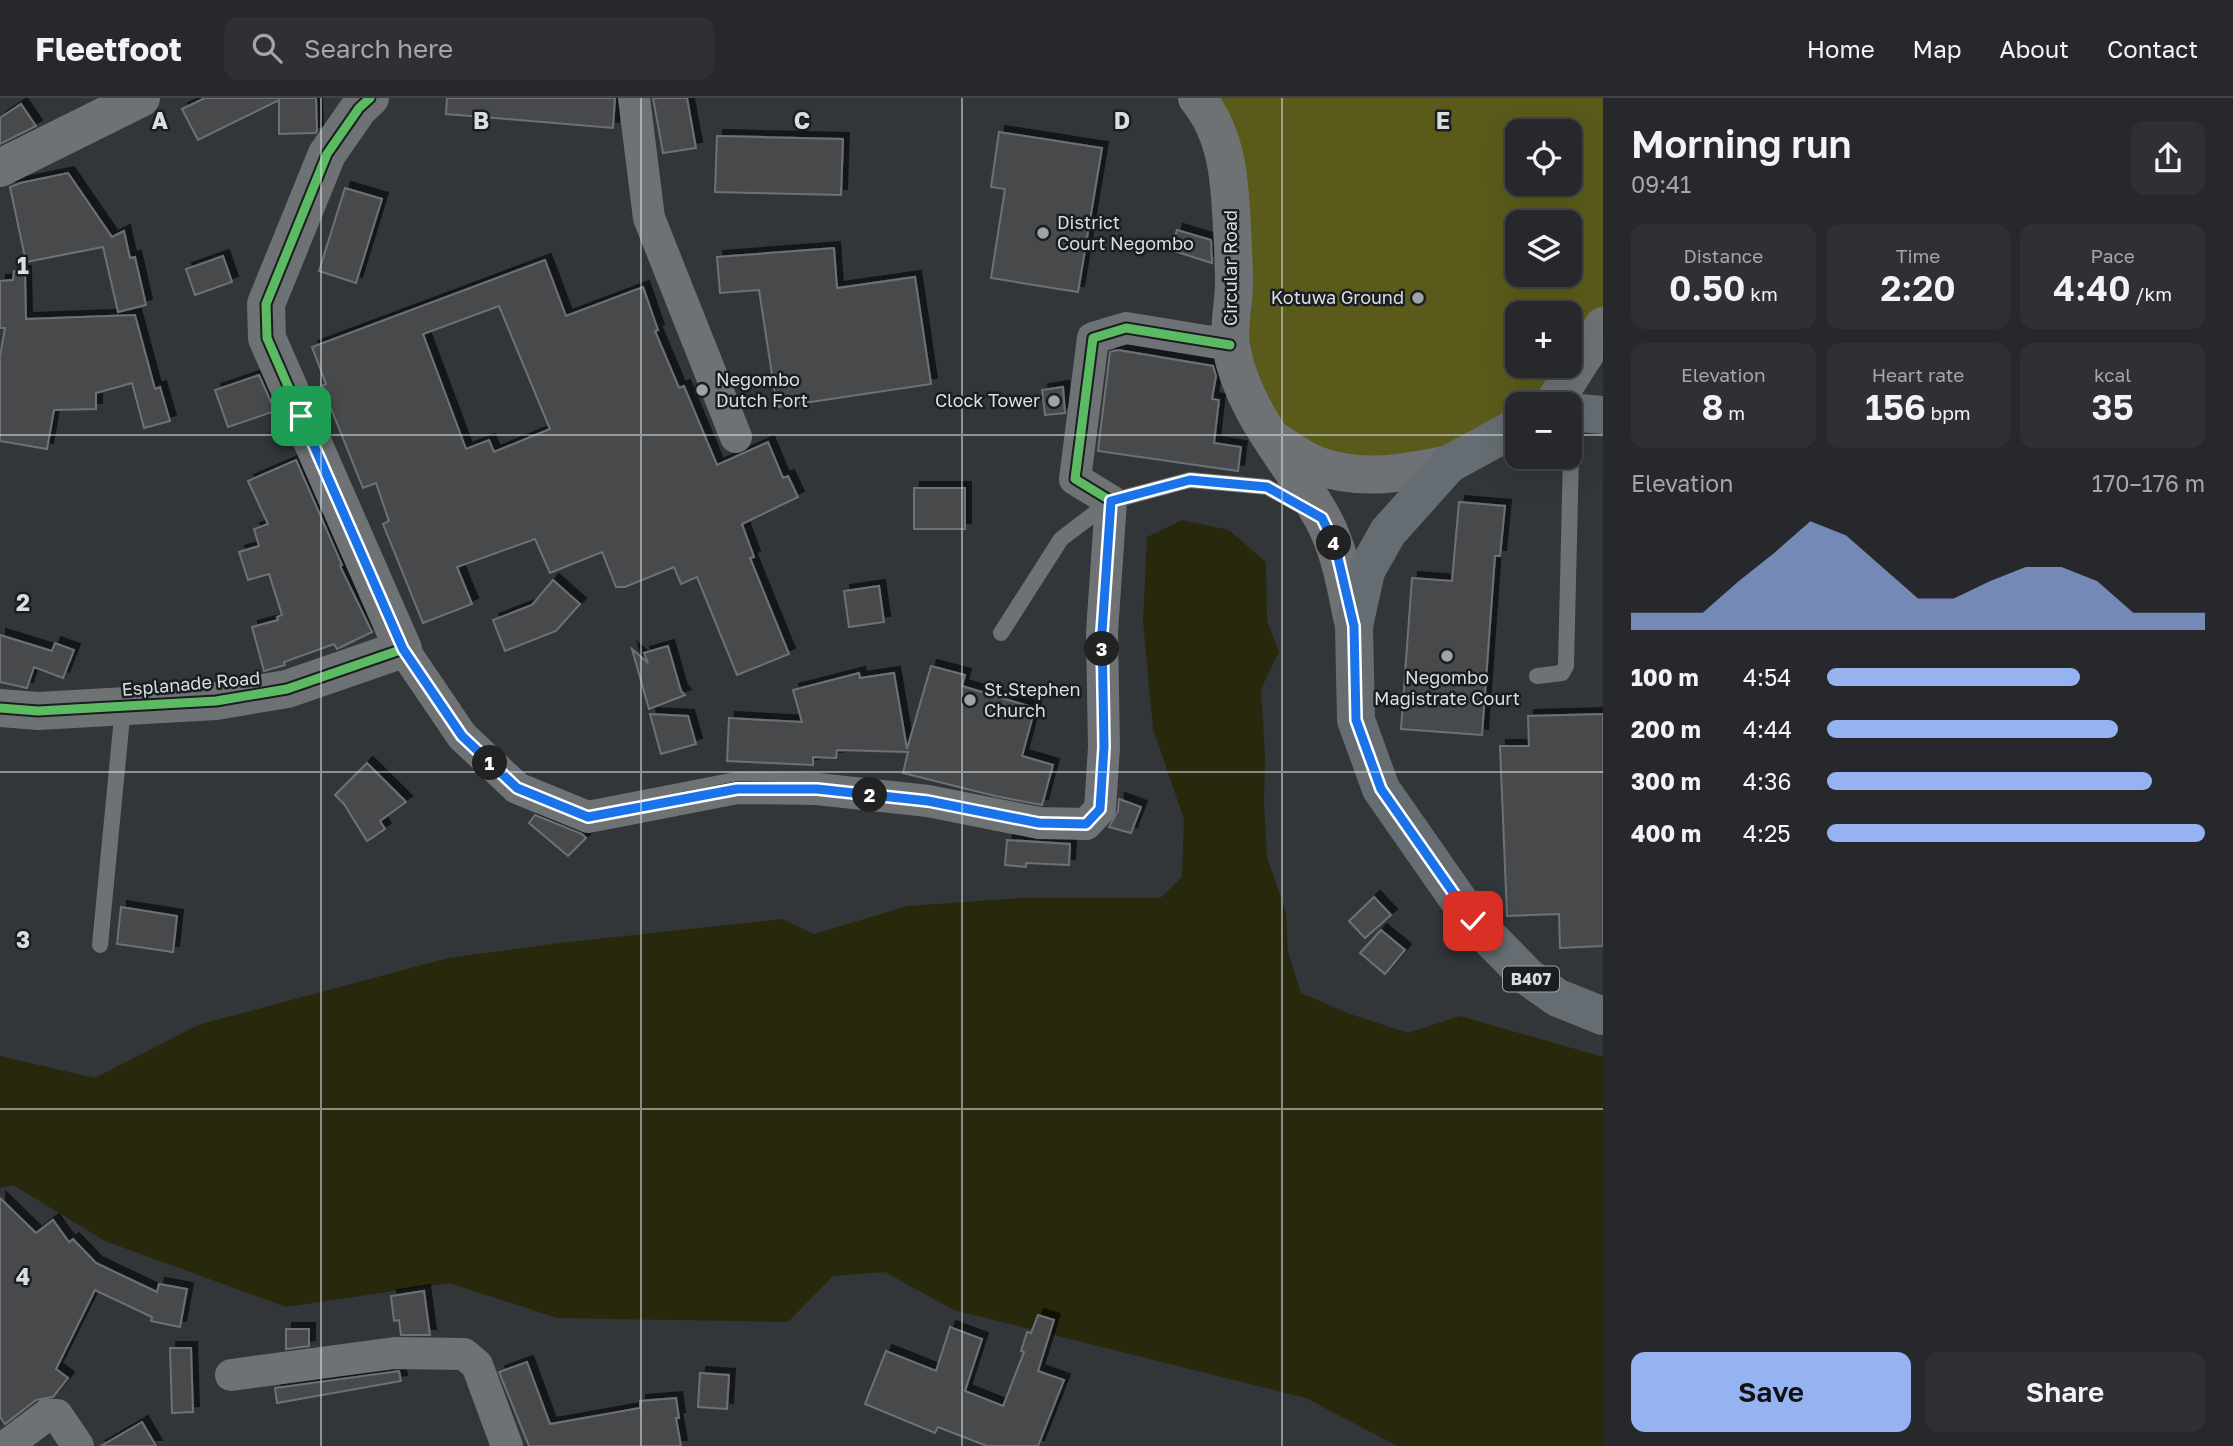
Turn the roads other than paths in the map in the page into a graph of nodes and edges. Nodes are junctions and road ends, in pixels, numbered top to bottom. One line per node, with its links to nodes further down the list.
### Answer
1 (141, 98): 5 (street)
2 (370, 98): 17 (street)
3 (634, 98): 10 (street)
4 (1198, 98): 7 (street, Circular Road)
5 (0, 168)
6 (1603, 326): 8 (street)
7 (1230, 345): 11 (street, Circular Road); 13 (street)
8 (1584, 413): 18 (lane)
9 (1505, 434): 12 (main road)
10 (736, 437)
11 (1269, 438): 12 (street); 14 (street, Circular Road)
12 (1449, 464): 15 (main road, B407)
13 (1111, 501): 14 (lane); 16 (lane); 17 (street)
14 (1322, 518): 15 (street, Circular Road)
15 (1354, 626): 22 (main road, B407)
16 (1001, 633)
17 (403, 649): 19 (street, Esplanade Road)
18 (1537, 676)
19 (123, 706): 20 (street, Esplanade Road); 21 (lane)
20 (0, 708)
21 (100, 945)
22 (1603, 1016)
23 (231, 1375): 26 (street)
24 (6, 1446): 25 (street)
25 (78, 1446)
26 (507, 1446)

